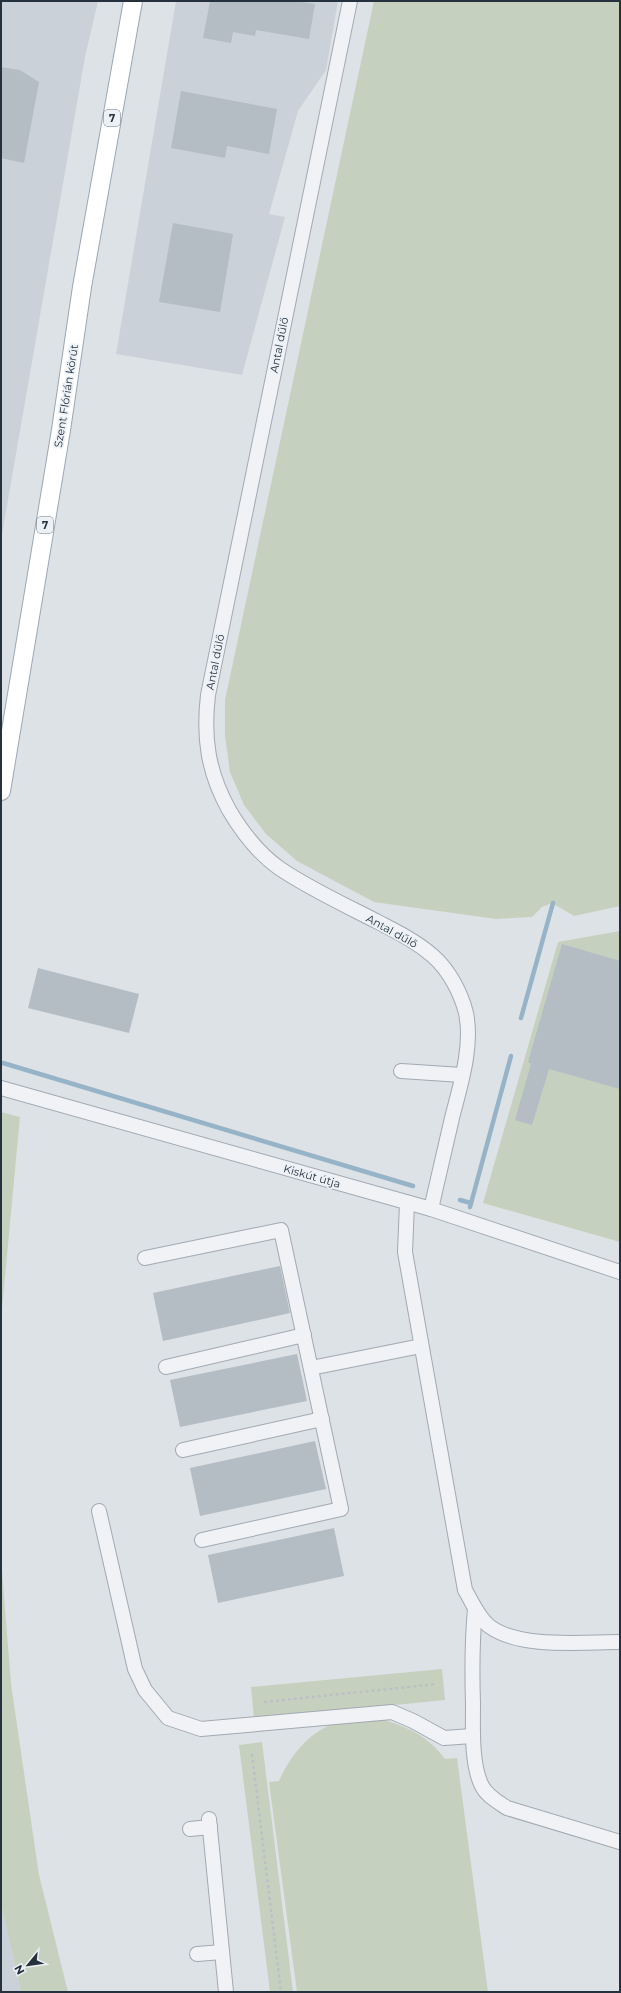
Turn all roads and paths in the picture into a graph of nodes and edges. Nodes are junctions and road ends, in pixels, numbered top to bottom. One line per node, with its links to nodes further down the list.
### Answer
1 (133, 1): 3 (main road, Szent Flórián körút / 7)
2 (350, 1): 5 (street, Antal dűlő)
3 (1, 791)
4 (401, 1071): 5 (street)
5 (462, 1075): 8 (street, Antal dűlő)
6 (1, 1088): 7 (street, Kiskút útja)
7 (407, 1203): 8 (street, Kiskút útja); 12 (street)
8 (431, 1209): 10 (street, Kiskút útja)
9 (145, 1258): 11 (street)
10 (620, 1272)
11 (304, 1335): 13 (street); 14 (street)
12 (421, 1346): 14 (street); 19 (street)
13 (166, 1367)
14 (311, 1368): 15 (street)
15 (322, 1419): 16 (street); 18 (street)
16 (183, 1450)
17 (99, 1511): 23 (street)
18 (202, 1540)
19 (475, 1609): 20 (street); 23 (street)
20 (620, 1642)
21 (437, 1684): 22 (path)
22 (264, 1702)
23 (472, 1736): 26 (street)
24 (252, 1754): 30 (path)
25 (190, 1829): 27 (street)
26 (620, 1842)
27 (222, 1952): 28 (street); 29 (street)
28 (197, 1954)
29 (226, 1992)
30 (281, 1992)

